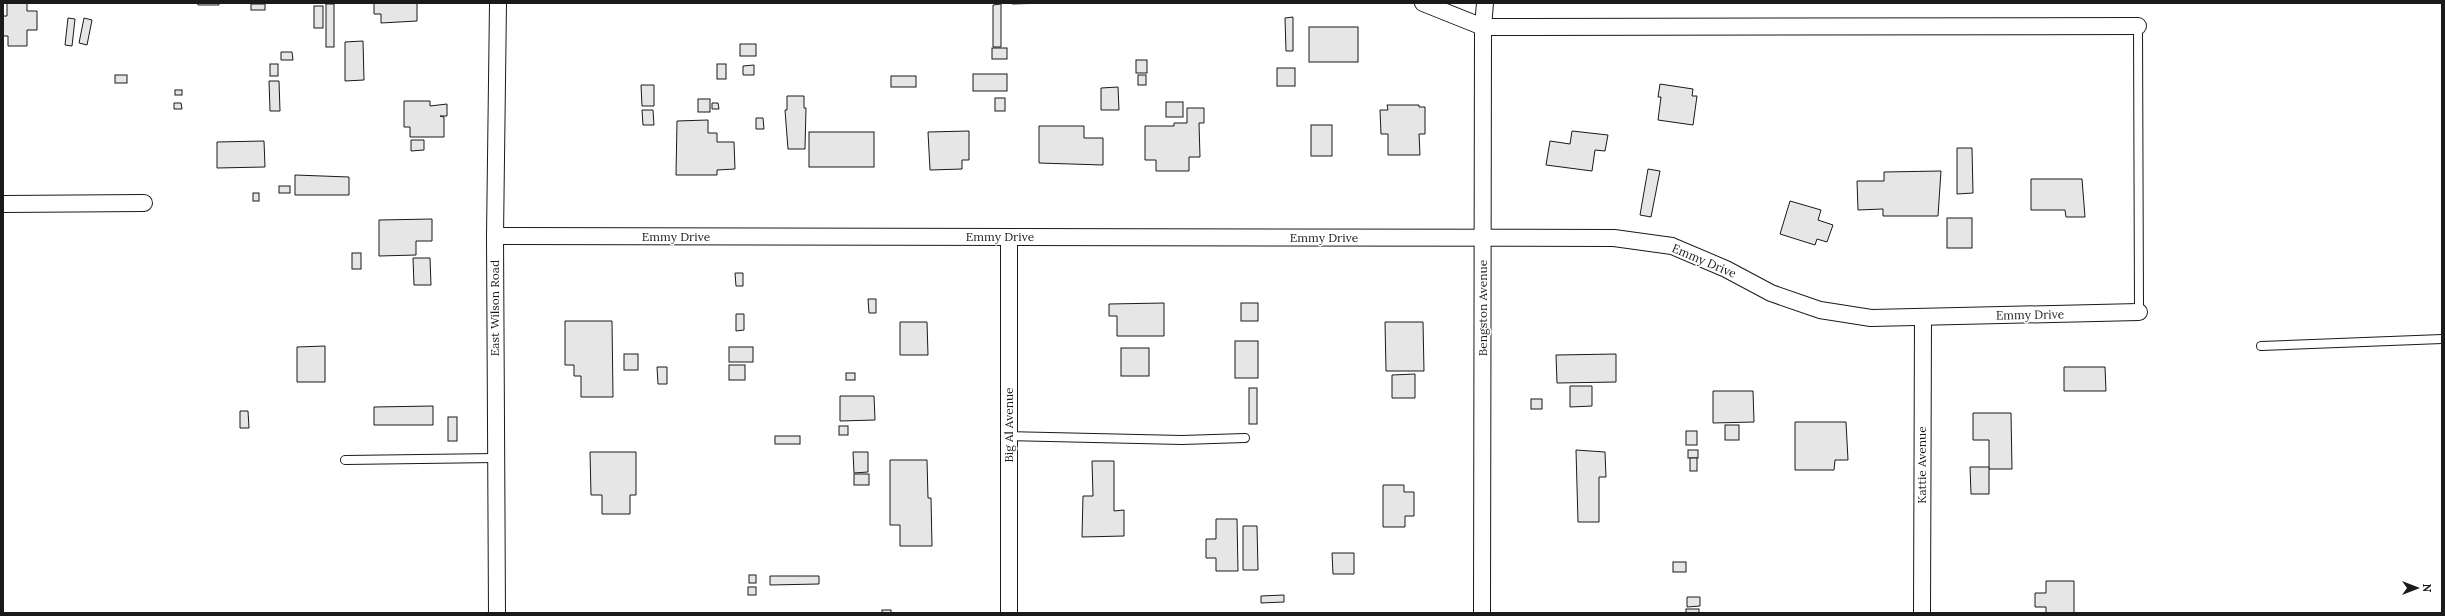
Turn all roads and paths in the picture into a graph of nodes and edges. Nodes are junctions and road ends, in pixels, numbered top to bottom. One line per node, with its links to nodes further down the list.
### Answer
1 (498, 3): 8 (street, East Wilson Road)
2 (1423, 3): 5 (street)
3 (1485, 3): 5 (street, Bengston Avenue)
4 (2138, 26): 5 (street); 11 (lane)
5 (1483, 27): 10 (street, Bengston Avenue)
6 (144, 203): 7 (street)
7 (3, 204)
8 (495, 236): 9 (street, Emmy Drive); 17 (street, East Wilson Road)
9 (1009, 237): 10 (street, Emmy Drive); 15 (street, Big Al Avenue)
10 (1483, 238): 12 (street, Emmy Drive); 21 (street, Bengston Avenue)
11 (2139, 312): 12 (street, Emmy Drive)
12 (1923, 317): 22 (street, Kattie Avenue)
13 (2442, 339): 14 (lane)
14 (2261, 346)
15 (1009, 436): 16 (lane); 20 (street, Big Al Avenue)
16 (1245, 438)
17 (496, 458): 18 (lane); 19 (street, East Wilson Road)
18 (345, 460)
19 (497, 613)
20 (1009, 613)
21 (1482, 613)
22 (1922, 613)

